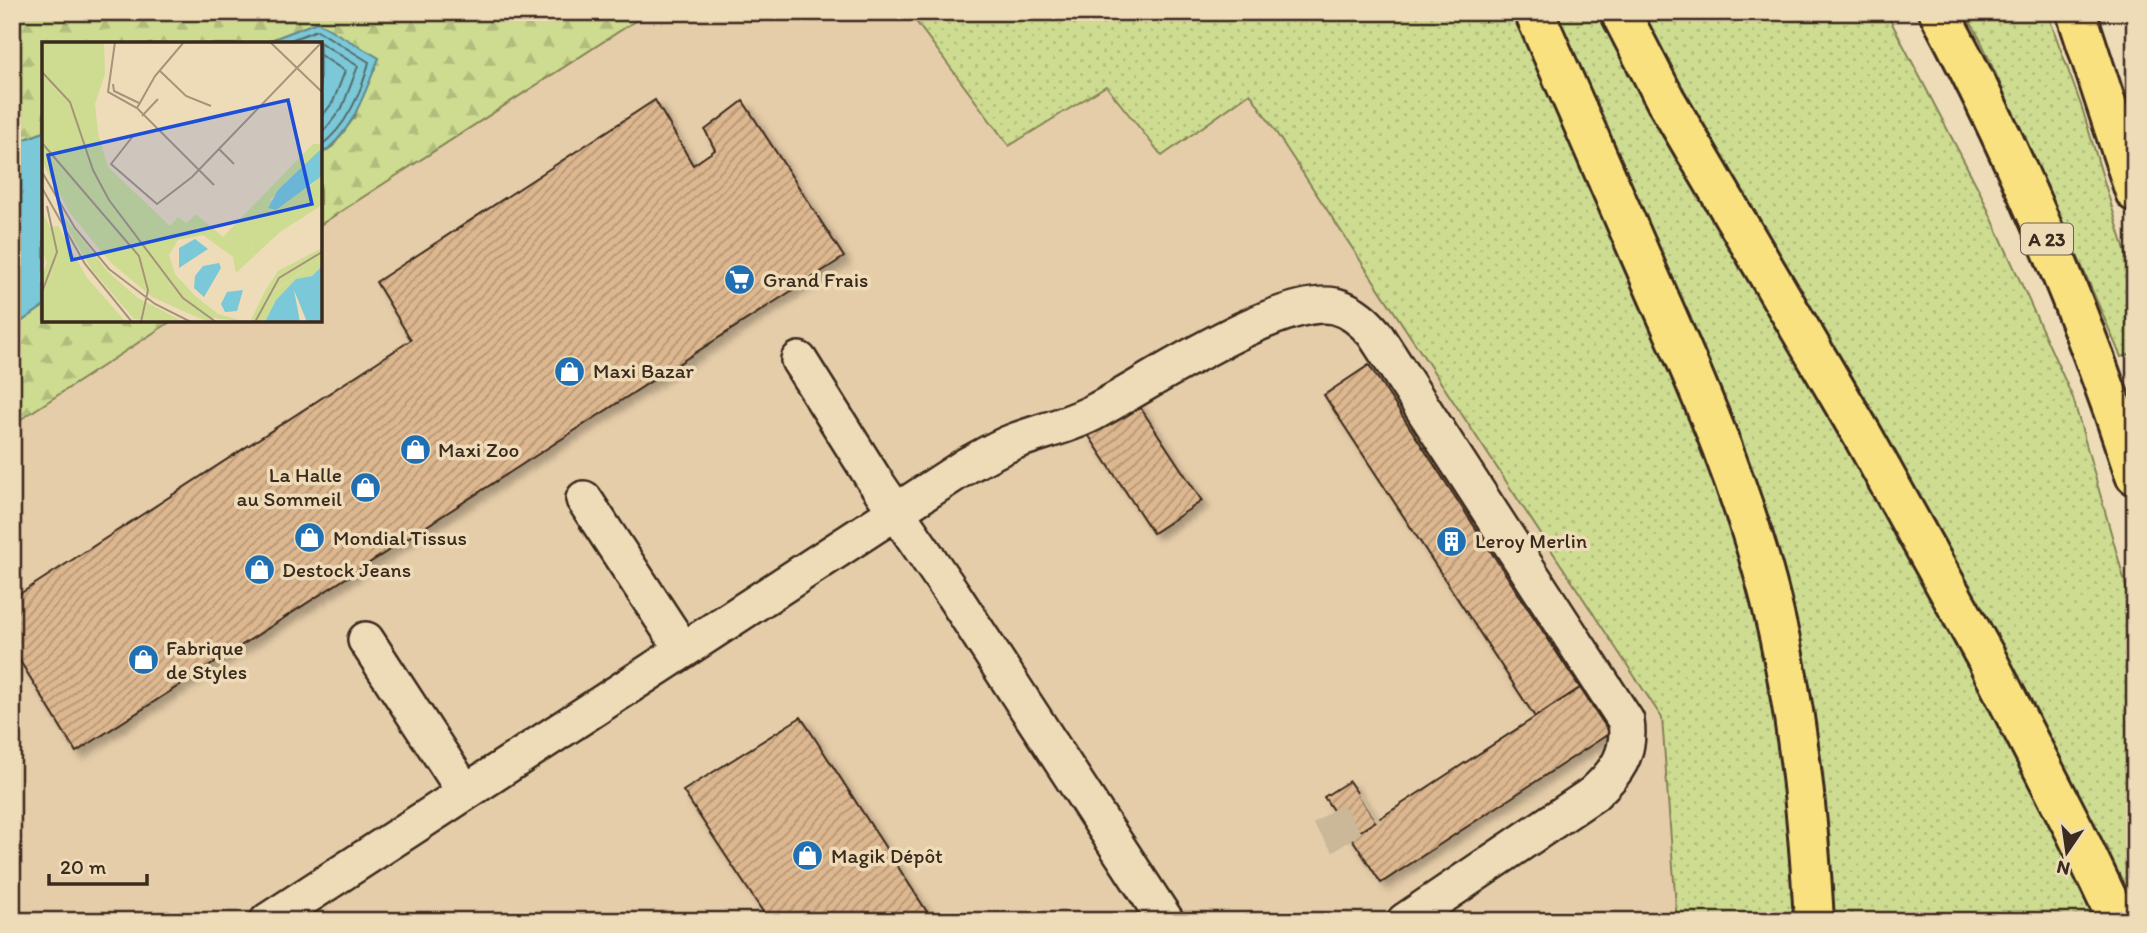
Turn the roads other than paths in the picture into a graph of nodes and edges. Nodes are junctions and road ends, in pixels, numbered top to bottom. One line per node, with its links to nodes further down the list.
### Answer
1 (1534, 12): 16 (highway)
2 (1620, 12): 17 (highway)
3 (1939, 12): 7 (highway, A 23)
4 (2076, 12): 5 (highway)
5 (2135, 192)
6 (799, 360): 9 (street)
7 (2135, 475)
8 (584, 499): 11 (street)
9 (896, 510): 11 (street); 14 (street); 15 (street)
10 (366, 640): 12 (street)
11 (683, 650): 12 (street)
12 (465, 792): 13 (street)
13 (268, 921)
14 (1166, 921)
15 (1405, 921)
16 (1814, 921)
17 (2118, 921)

